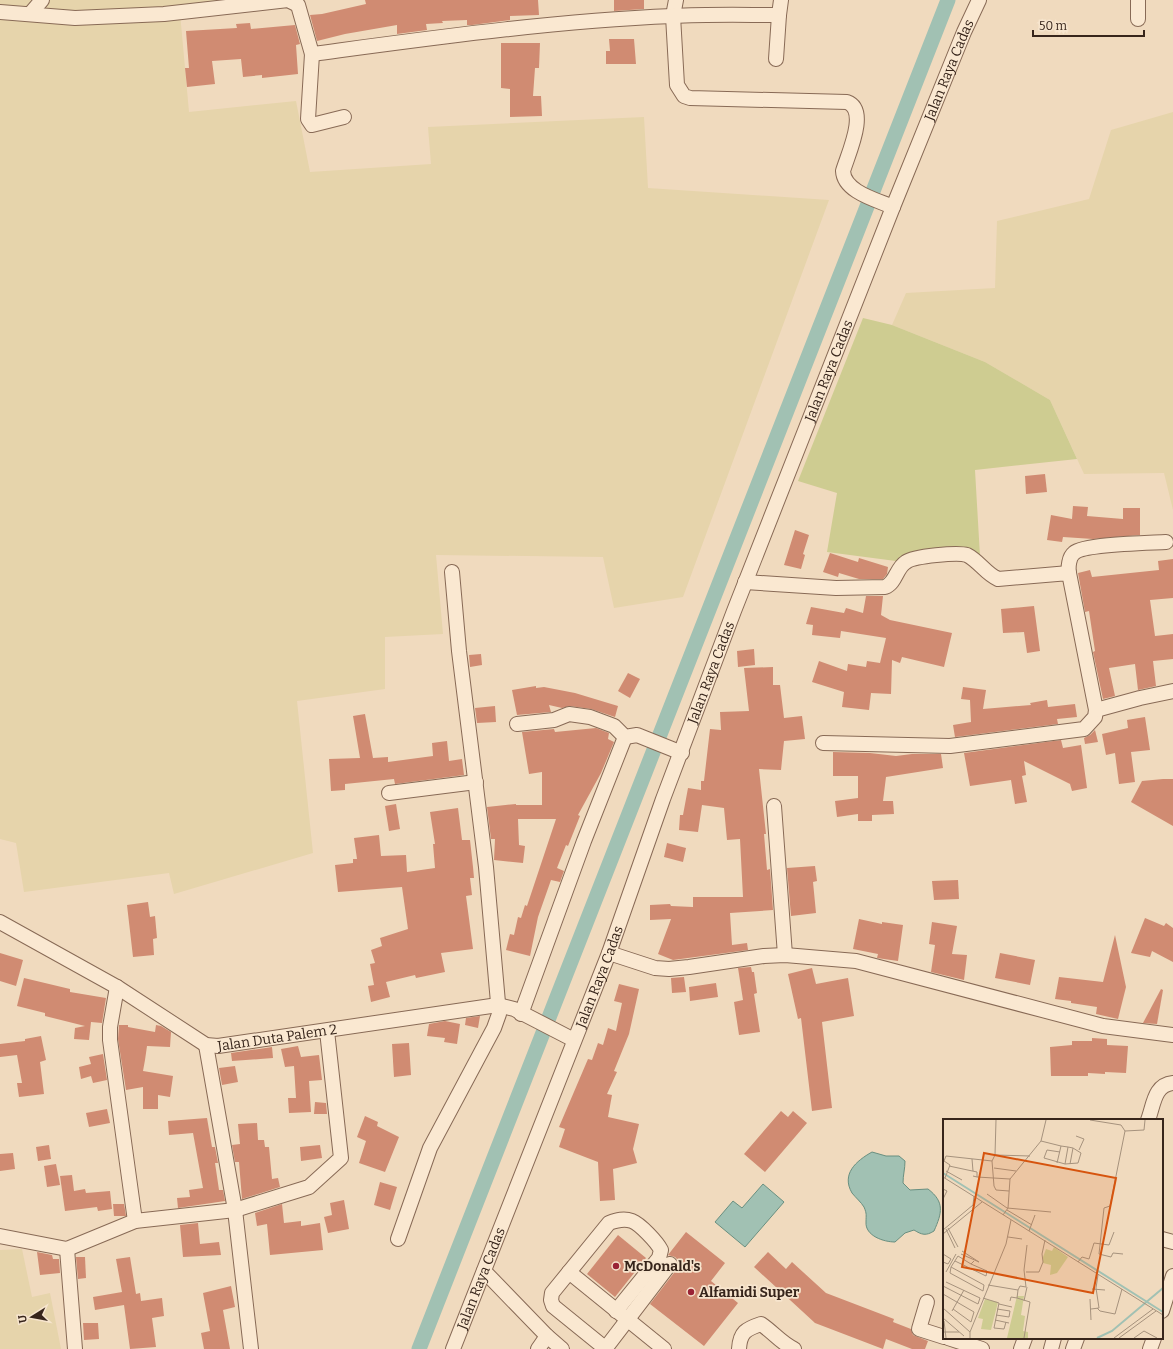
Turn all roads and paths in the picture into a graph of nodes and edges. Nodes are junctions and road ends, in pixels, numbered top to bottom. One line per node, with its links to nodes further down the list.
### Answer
1 (42, 0): 7 (street)
2 (676, 0): 9 (street)
3 (780, 0): 8 (street)
4 (979, 0): 14 (street, Jalan Raya Cadas)
5 (1138, 0): 10 (street)
6 (0, 12): 7 (street)
7 (30, 14): 11 (street)
8 (779, 15): 9 (street); 12 (street)
9 (673, 16): 11 (street); 14 (street)
10 (1138, 19)
11 (312, 54): 13 (street)
12 (776, 59)
13 (344, 116)
14 (889, 206): 18 (street, Jalan Raya Cadas)
15 (1166, 542): 17 (street)
16 (452, 572): 25 (street)
17 (1069, 573): 18 (street); 20 (street)
18 (745, 582): 24 (street, Jalan Raya Cadas)
19 (1173, 691): 20 (street)
20 (1096, 710): 23 (street)
21 (517, 724): 22 (street)
22 (631, 736): 24 (street); 33 (street)
23 (823, 743)
24 (676, 750): 29 (street, Jalan Raya Cadas)
25 (476, 782): 26 (street); 32 (street)
26 (389, 793)
27 (774, 806): 30 (street)
28 (0, 922): 31 (street, Jalan Duta Palem 2)
29 (608, 953): 30 (street); 36 (street, Jalan Raya Cadas)
30 (785, 955): 35 (street)
31 (118, 987): 37 (street, Jalan Duta Palem 2); 41 (street)
32 (498, 1005): 33 (street, Jalan Duta Palem 2); 34 (street, Jalan Duta Palem 2); 43 (street)
33 (521, 1013): 36 (street, Jalan Duta Palem 2)
34 (327, 1031): 37 (street, Jalan Duta Palem 2); 40 (street)
35 (1173, 1035)
36 (570, 1037): 48 (street, Jalan Raya Cadas)
37 (206, 1045): 40 (street)
38 (1173, 1083): 39 (street)
39 (1148, 1119)
40 (235, 1210): 41 (street); 63 (street)
41 (135, 1220): 46 (street)
42 (0, 1236): 46 (street)
43 (398, 1239)
44 (1163, 1239): 45 (street)
45 (1173, 1242)
46 (67, 1249): 62 (street)
47 (670, 1264): 54 (street)
48 (484, 1271): 55 (street); 64 (street, Jalan Raya Cadas)
49 (573, 1275): 53 (street); 53 (street); 67 (street)
50 (1169, 1278): 52 (street)
51 (927, 1302): 56 (street)
52 (1163, 1306)
53 (614, 1309): 54 (street)
54 (628, 1320): 67 (street); 68 (street)
55 (547, 1336): 65 (street); 66 (street)
56 (943, 1337)
57 (951, 1339): 71 (street)
58 (1025, 1339): 72 (street)
59 (1054, 1339): 73 (street)
60 (1077, 1339): 74 (street)
61 (1154, 1339): 75 (street)
62 (75, 1349)
63 (251, 1349)
64 (453, 1349)
65 (538, 1349)
66 (562, 1349)
67 (606, 1349)
68 (664, 1349)
69 (739, 1349): 70 (street)
70 (794, 1349)
71 (982, 1349)
72 (1021, 1349)
73 (1051, 1349)
74 (1073, 1349)
75 (1150, 1349)

